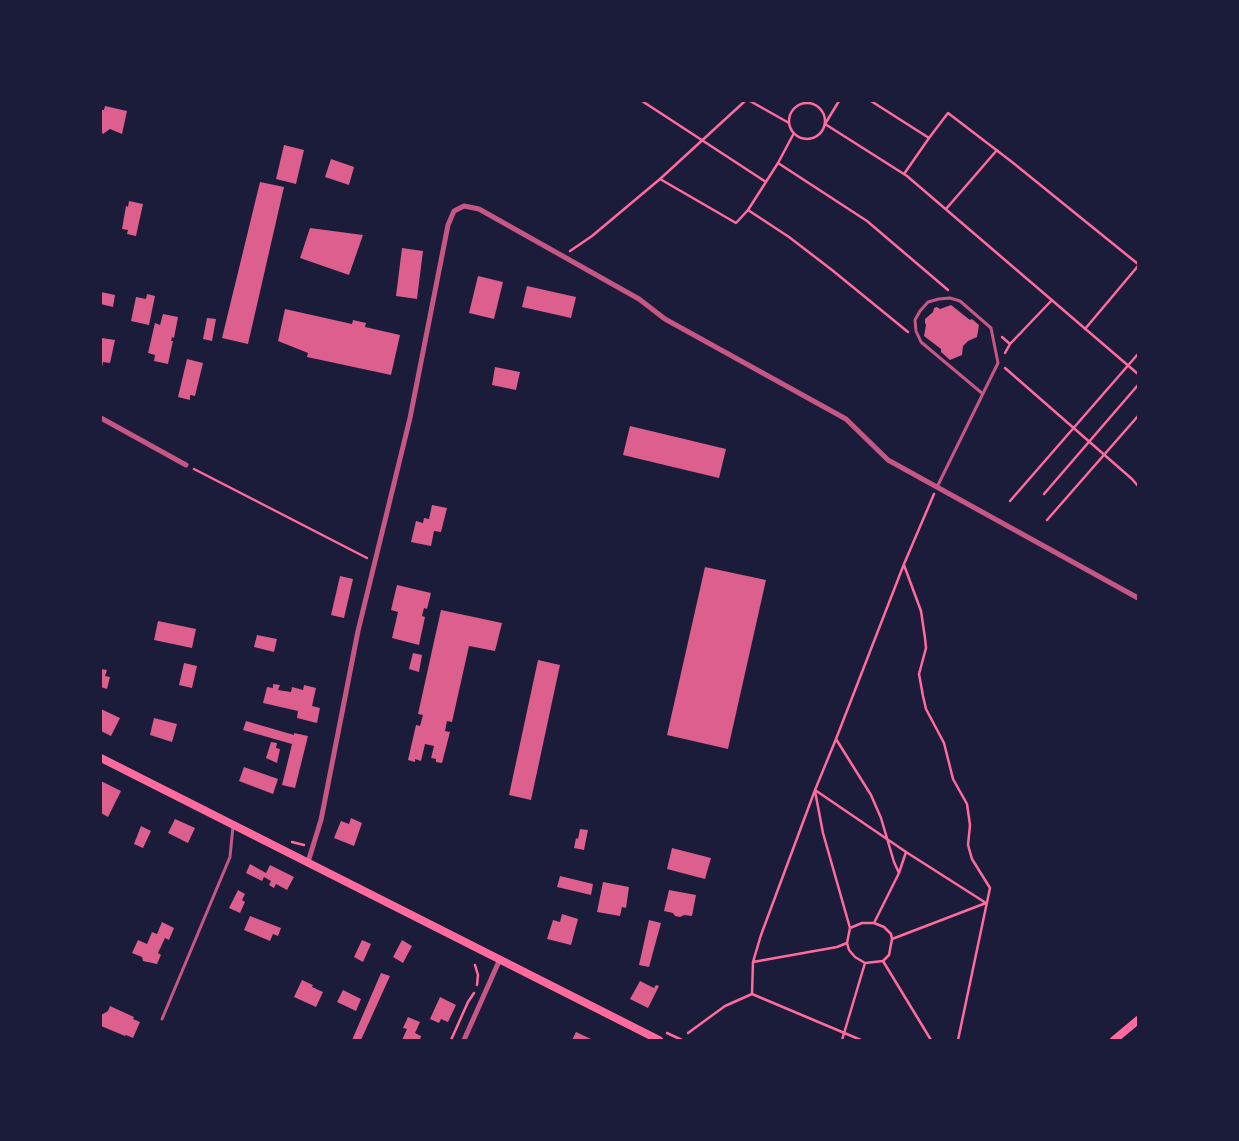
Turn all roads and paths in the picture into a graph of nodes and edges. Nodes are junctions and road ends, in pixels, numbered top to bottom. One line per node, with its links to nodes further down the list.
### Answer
1 (642, 101): 10 (path)
2 (744, 101): 10 (path)
3 (750, 101): 6 (path)
4 (839, 101): 7 (path)
5 (871, 101): 9 (path)
6 (789, 123): 7 (path); 8 (path)
7 (825, 124): 8 (path); 13 (path)
8 (794, 133): 12 (path)
9 (930, 138): 11 (path); 13 (path)
10 (702, 141): 14 (path); 15 (path)
11 (997, 150): 16 (path); 19 (path)
12 (778, 163): 15 (path); 21 (path)
13 (904, 174): 16 (path)
14 (660, 179): 17 (path); 18 (path)
15 (766, 182): 17 (path)
16 (946, 209): 20 (path)
17 (748, 210): 23 (path)
18 (563, 257): 37 (street); 41 (street)
19 (1138, 265): 22 (path)
20 (1052, 300): 22 (path); 25 (path)
21 (960, 301): 23 (lane); 25 (lane)
22 (1085, 329): 26 (path)
23 (921, 342): 29 (lane)
24 (1138, 354): 26 (path)
25 (998, 363): 29 (lane); 32 (path)
26 (1127, 366): 27 (path); 32 (path)
27 (1138, 374)
28 (1138, 385): 33 (path)
29 (983, 394): 37 (lane)
30 (1138, 416): 34 (path)
31 (101, 418): 35 (street)
32 (1074, 429): 33 (path); 39 (path)
33 (1089, 442): 34 (path); 38 (path)
34 (1103, 454): 36 (path); 40 (path)
35 (186, 465): 41 (path)
36 (1138, 486)
37 (936, 488): 42 (path); 43 (street)
38 (1044, 494)
39 (1010, 501)
40 (1047, 520)
41 (375, 562): 49 (street)
42 (904, 564): 44 (path); 51 (path)
43 (1138, 598)
44 (836, 739): 46 (path); 50 (path)
45 (101, 758): 47 (main road)
46 (815, 790): 48 (path); 53 (path); 58 (path)
47 (233, 824): 49 (main road); 62 (lane)
48 (906, 852): 50 (path); 51 (path)
49 (308, 862): 56 (main road)
50 (899, 873): 52 (path)
51 (986, 903): 54 (path); 72 (path)
52 (874, 923): 53 (path); 54 (path)
53 (850, 928): 55 (path)
54 (892, 939): 57 (path)
55 (847, 943): 58 (path); 59 (path)
56 (500, 959): 67 (street); 68 (main road)
57 (883, 961): 59 (path); 71 (path)
58 (753, 962): 61 (path)
59 (865, 964): 65 (path)
60 (475, 965): 66 (path)
61 (752, 994): 64 (path); 65 (path)
62 (162, 1019)
63 (1138, 1020): 73 (main road)
64 (688, 1033)
65 (842, 1033): 69 (path); 70 (path)
66 (451, 1040)
67 (464, 1040)
68 (659, 1040)
69 (842, 1040)
70 (861, 1040)
71 (931, 1040)
72 (958, 1040)
73 (1114, 1040)

